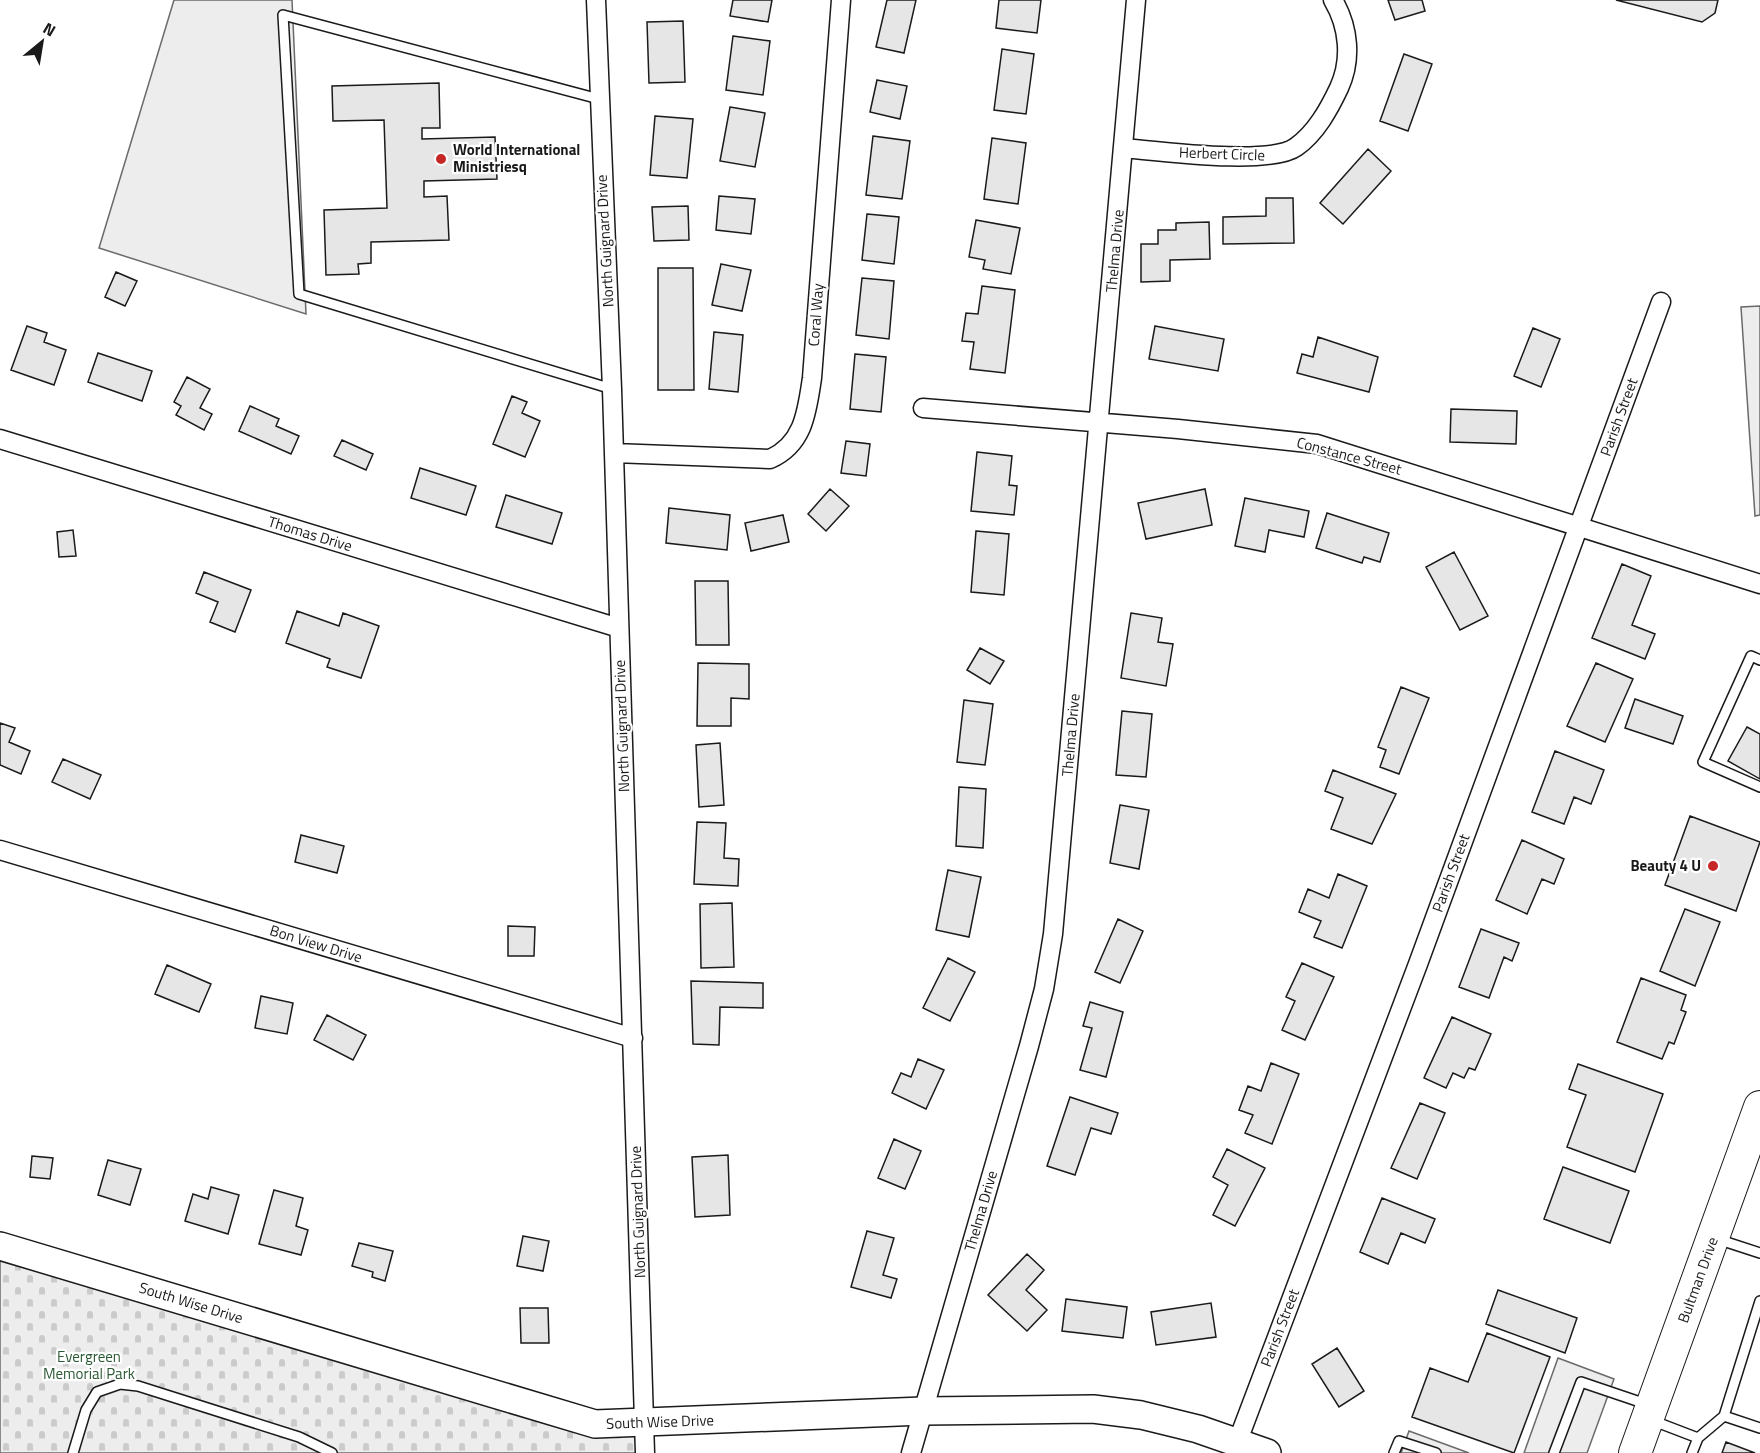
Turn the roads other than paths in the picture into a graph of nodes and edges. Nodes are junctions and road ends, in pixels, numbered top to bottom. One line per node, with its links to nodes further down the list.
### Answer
1 (596, 0): 5 (street, North Guignard Drive)
2 (841, 0): 12 (street, Coral Way)
3 (1136, 0): 6 (street, Thelma Drive)
4 (1333, 0): 6 (street, Herbert Circle)
5 (599, 99): 8 (street, North Guignard Drive); 8 (lane)
6 (1123, 148): 10 (street, Thelma Drive)
7 (1662, 302): 13 (street, Parish Street)
8 (612, 389): 12 (street, North Guignard Drive)
9 (923, 408): 10 (street, Constance Street)
10 (1100, 423): 13 (street, Constance Street); 25 (street, Thelma Drive)
11 (0, 440): 15 (street, Thomas Drive)
12 (614, 453): 15 (street, North Guignard Drive)
13 (1579, 526): 14 (street, Constance Street); 31 (street, Parish Street)
14 (1760, 584)
15 (619, 628): 19 (street, North Guignard Drive)
16 (1760, 660): 17 (lane)
17 (1760, 787)
18 (0, 850): 19 (street, Bon View Drive)
19 (633, 1038): 28 (street, North Guignard Drive)
20 (1760, 1107): 21 (highway, Bultman Drive)
21 (1713, 1238): 23 (lane); 26 (highway, Bultman Drive)
22 (0, 1246): 28 (main road, South Wise Drive)
23 (1760, 1253)
24 (1760, 1301): 27 (lane)
25 (923, 1411): 28 (main road, South Wise Drive); 31 (main road, South Wise Drive); 35 (street, Thelma Drive)
26 (1649, 1413): 30 (lane); 39 (lane); 40 (highway, Bultman Drive)
27 (1724, 1416): 29 (lane); 30 (lane)
28 (644, 1424): 34 (street, North Guignard Drive)
29 (1760, 1428)
30 (1698, 1438): 41 (lane)
31 (1237, 1443): 36 (main road, South Wise Drive)
32 (73, 1453): 33 (lane)
33 (332, 1453)
34 (645, 1453)
35 (911, 1453)
36 (1267, 1453)
37 (1395, 1453): 38 (lane)
38 (1436, 1453)
39 (1554, 1453)
40 (1635, 1453)
41 (1692, 1453)

